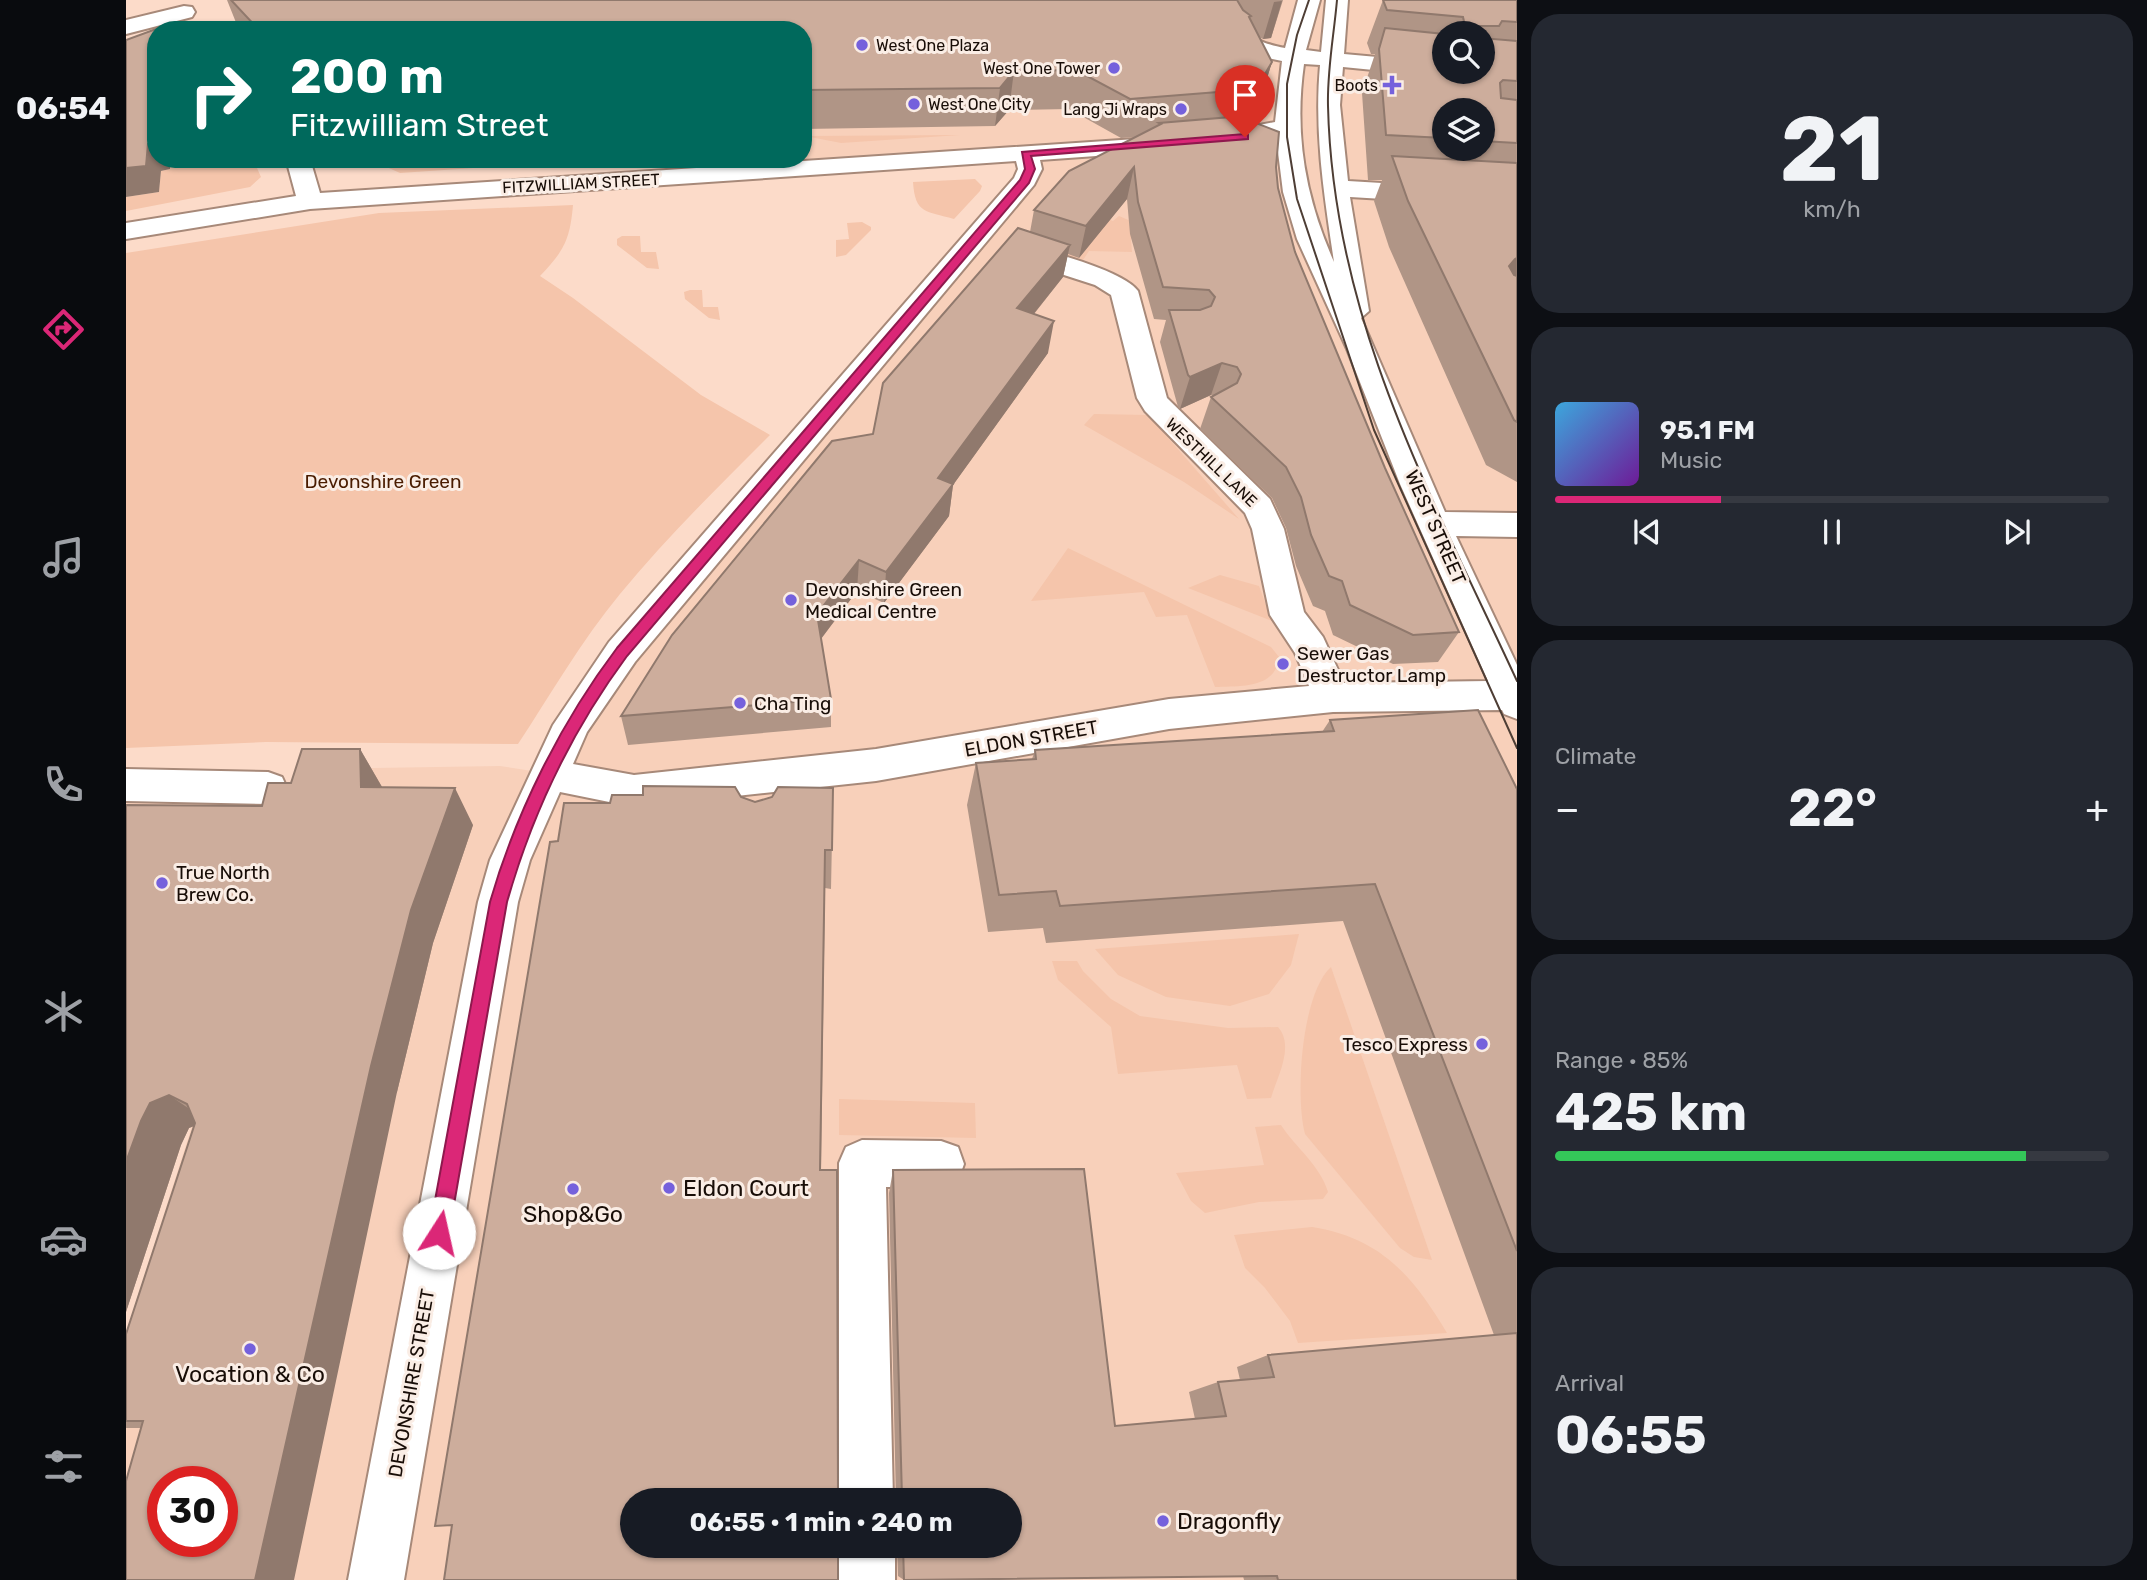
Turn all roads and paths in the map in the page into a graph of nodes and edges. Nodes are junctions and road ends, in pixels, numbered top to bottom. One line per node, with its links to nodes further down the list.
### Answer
1 (1219, 0): 8 (street)
2 (1309, 0): 8 (street, WEST STREET)
3 (1337, 0): 9 (street, WEST STREET)
4 (189, 14): 5 (street)
5 (155, 21)
6 (147, 23): 7 (street)
7 (126, 27)
8 (1293, 57): 9 (street); 11 (street, WEST STREET)
9 (1332, 60): 10 (street); 14 (street, WEST STREET)
10 (1432, 69)
11 (1289, 127): 12 (street, FITZWILLIAM STREET); 19 (street, WEST STREET)
12 (1026, 154): 16 (street, FITZWILLIAM STREET); 18 (street, DEVONSHIRE STREET)
13 (301, 168): 16 (street)
14 (1335, 188): 15 (street); 19 (street, WEST STREET)
15 (1517, 199)
16 (310, 201): 17 (street, FITZWILLIAM STREET)
17 (126, 231)
18 (976, 238): 22 (street, WESTHILL LANE); 24 (street, DEVONSHIRE STREET)
19 (1360, 348): 20 (street, WEST STREET)
20 (1434, 524): 21 (street); 23 (street, WEST STREET)
21 (1517, 525)
22 (1333, 698): 23 (street, ELDON STREET); 24 (street, ELDON STREET)
23 (1515, 700)
24 (551, 774): 30 (street, DEVONSHIRE STREET)
25 (126, 785): 26 (street)
26 (268, 788)
27 (941, 1164): 28 (street)
28 (866, 1488)
29 (867, 1558): 31 (street)
30 (376, 1580)
31 (867, 1580)

